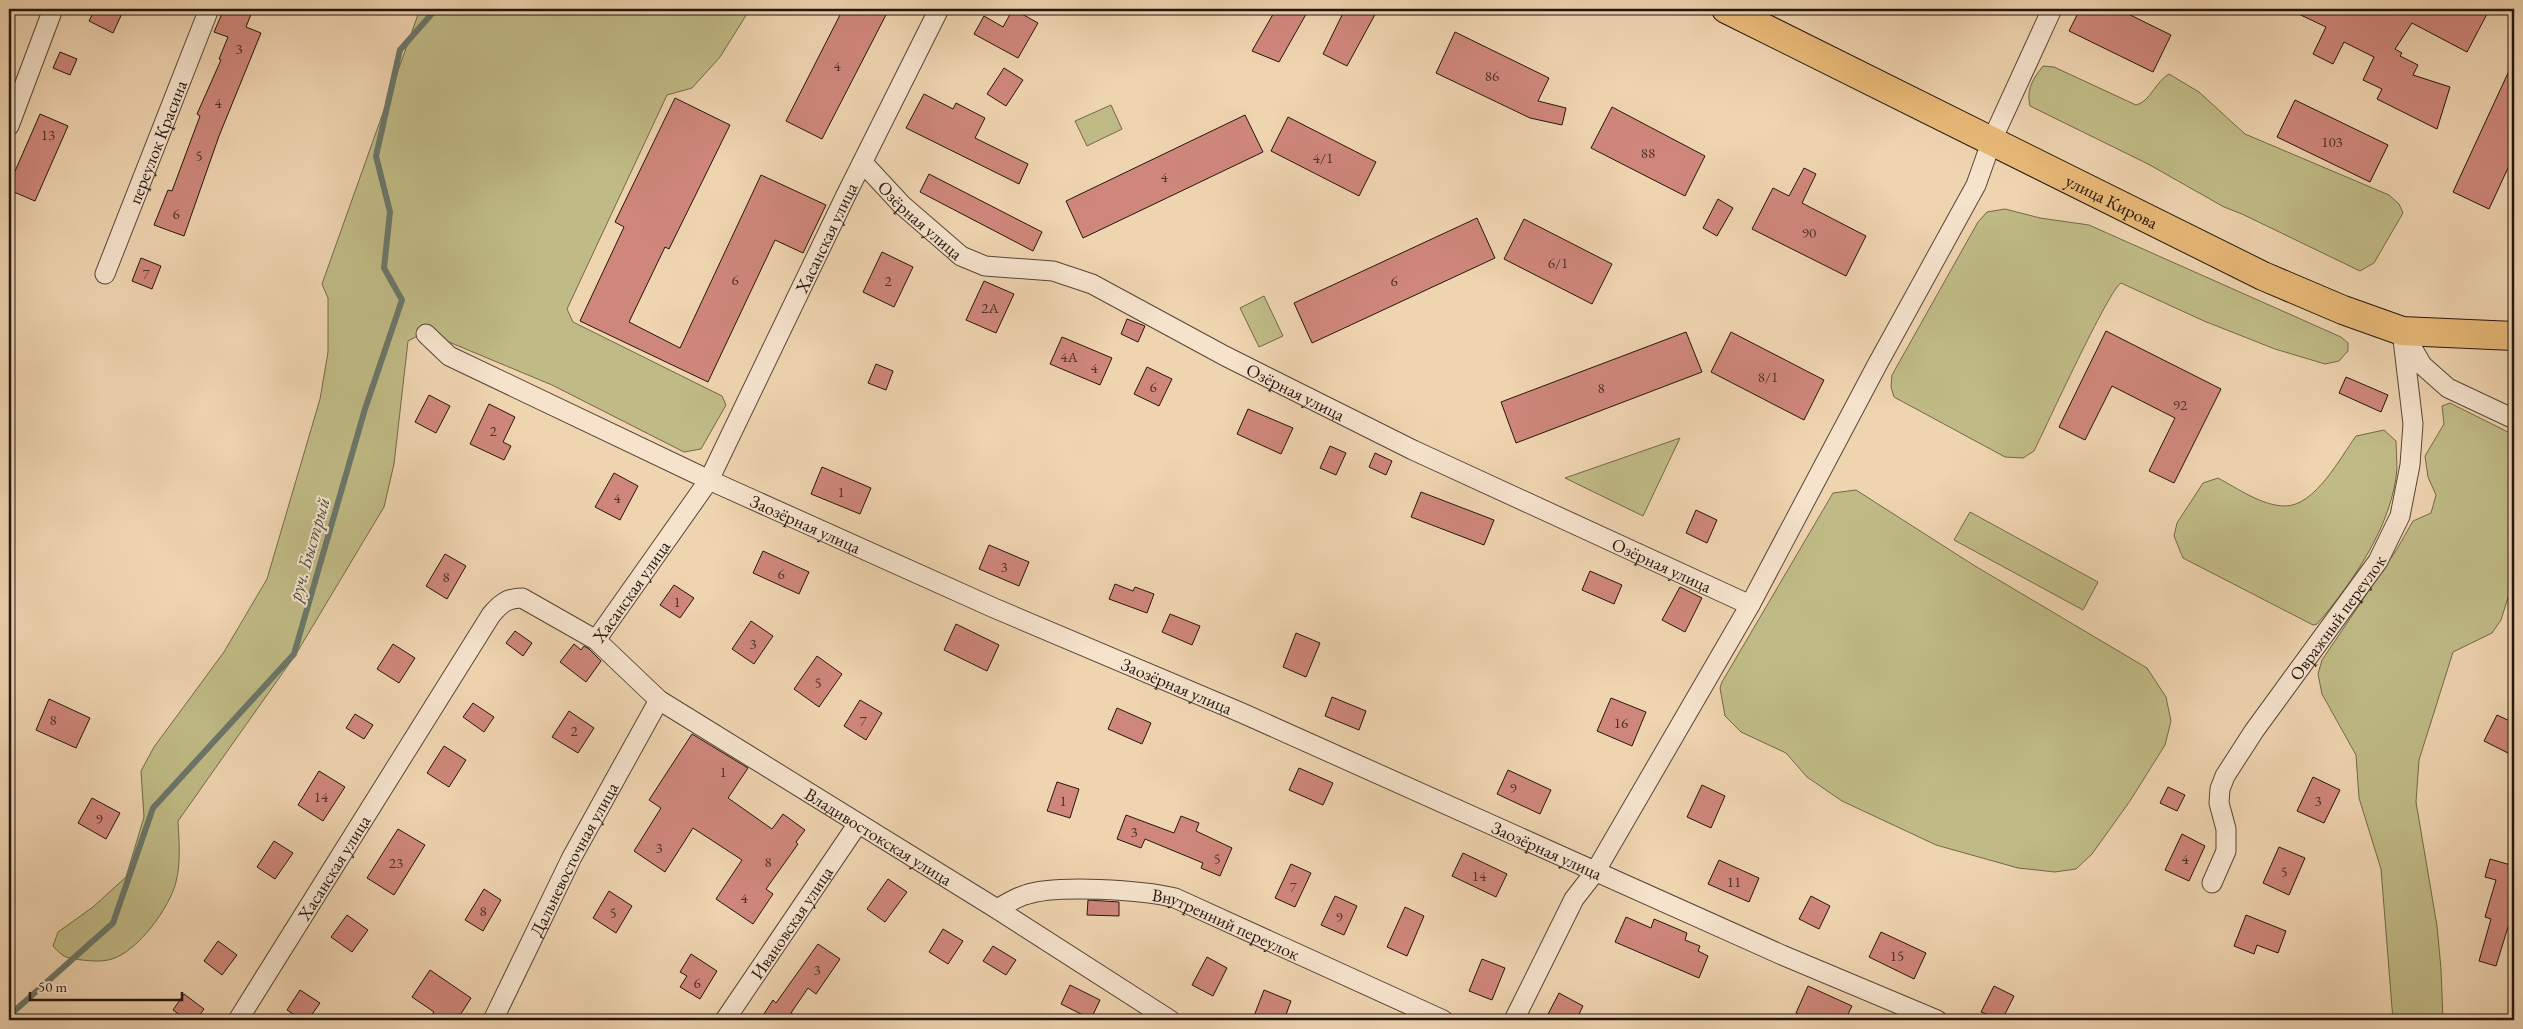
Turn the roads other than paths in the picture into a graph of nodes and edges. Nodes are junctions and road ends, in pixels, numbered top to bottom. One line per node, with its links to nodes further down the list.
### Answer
1 (53, 9): 6 (street)
2 (209, 9): 9 (street, переулок Красина)
3 (939, 9): 8 (street, Хасанская улица)
4 (1726, 9): 7 (main road, улица Кирова)
5 (2052, 9): 7 (street)
6 (9, 126)
7 (1992, 140): 10 (main road, улица Кирова); 15 (street)
8 (863, 163): 14 (street, Хасанская улица); 15 (street, Озёрная улица)
9 (105, 274)
10 (2402, 331): 12 (main road, улица Кирова); 13 (street); 20 (street, Овражный переулок)
11 (426, 334): 14 (street, Заозёрная улица)
12 (2514, 336)
13 (2514, 419)
14 (709, 480): 16 (street, Хасанская улица); 19 (street, Заозёрная улица)
15 (1750, 605): 19 (street)
16 (596, 640): 17 (street, Владивостокская улица); 23 (street, Хасанская улица)
17 (659, 700): 18 (street, Владивостокская улица); 24 (street, Дальневосточная улица)
18 (857, 824): 21 (street, Владивостокская улица); 25 (street, Ивановская улица)
19 (1595, 872): 22 (street, Заозёрная улица); 28 (street)
20 (2212, 883)
21 (997, 909): 26 (street, Владивостокская улица); 27 (street, Внутренний переулок)
22 (1906, 1015): 29 (street, Заозёрная улица)
23 (238, 1020)
24 (493, 1020)
25 (725, 1020)
26 (1170, 1020)
27 (1443, 1020)
28 (1514, 1020)
29 (1937, 1020)

